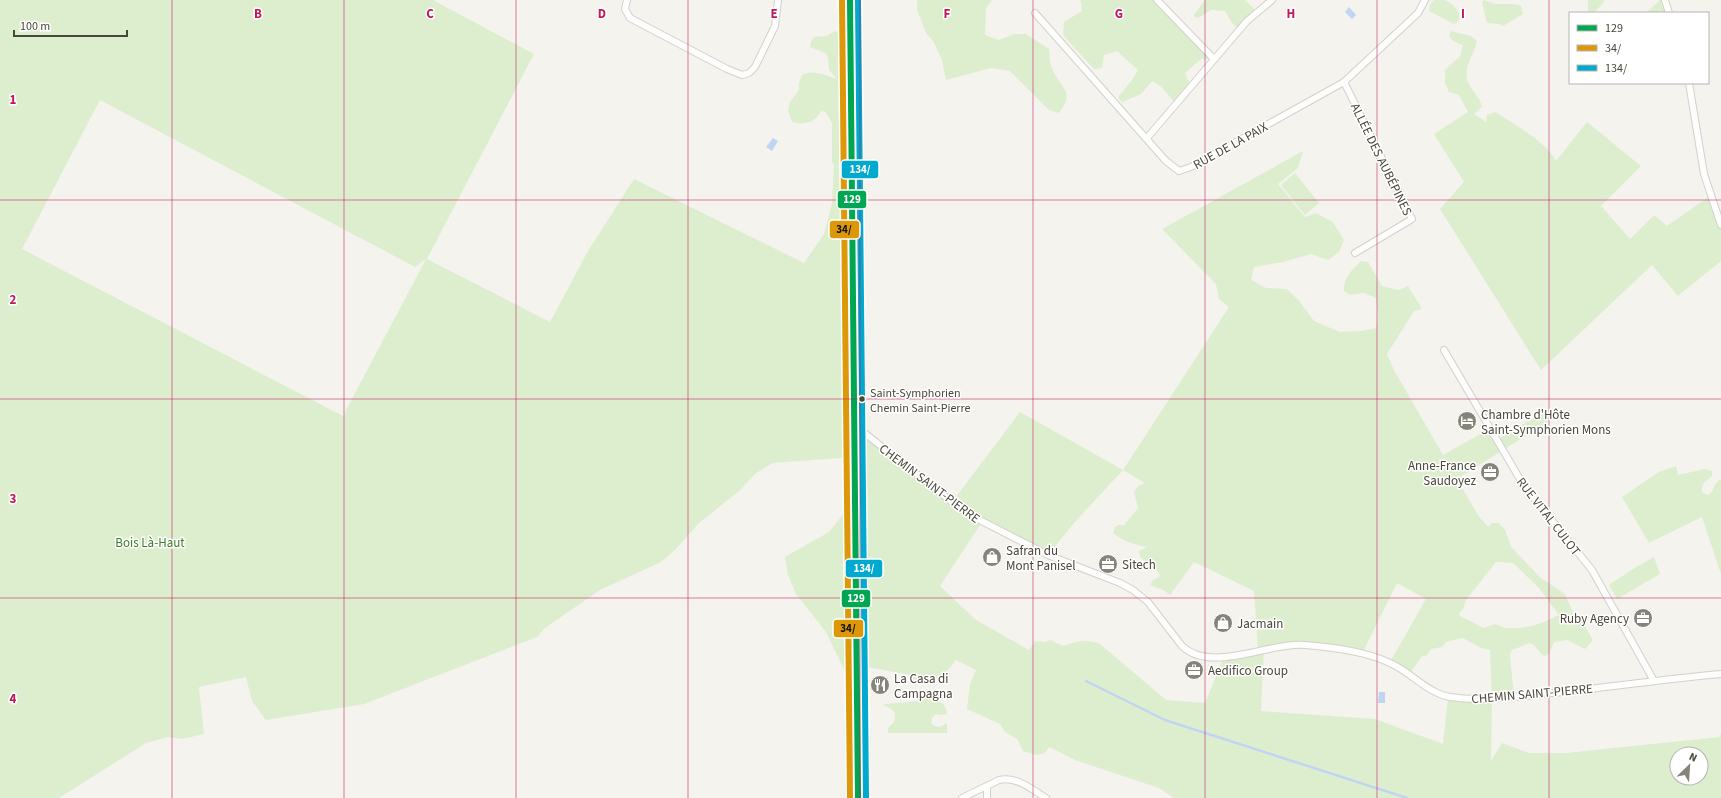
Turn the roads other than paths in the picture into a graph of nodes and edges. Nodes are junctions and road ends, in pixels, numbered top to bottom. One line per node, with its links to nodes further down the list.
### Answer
1 (627, 0): 2 (street)
2 (778, 0)
3 (850, 0): 17 (main road)
4 (1157, 0): 10 (street)
5 (1272, 0): 10 (street)
6 (1425, 0): 11 (street, RUE DE LA PAIX)
7 (1665, 0): 8 (street)
8 (1669, 12)
9 (1036, 13): 13 (street, RUE DE LA PAIX)
10 (1214, 59): 13 (street)
11 (1344, 82): 13 (street, RUE DE LA PAIX); 15 (street, ALLÉE DES AUBÉPINES)
12 (1689, 84): 14 (street)
13 (1147, 138)
14 (1721, 225)
15 (1355, 253)
16 (1444, 350): 19 (street, RUE VITAL CULOT)
17 (854, 428): 19 (street, CHEMIN SAINT-PIERRE); 21 (main road)
18 (1721, 674): 19 (street, CHEMIN SAINT-PIERRE)
19 (1654, 681)
20 (987, 786): 22 (street); 23 (street); 24 (street)
21 (858, 798)
22 (962, 798)
23 (987, 798)
24 (1046, 798)

